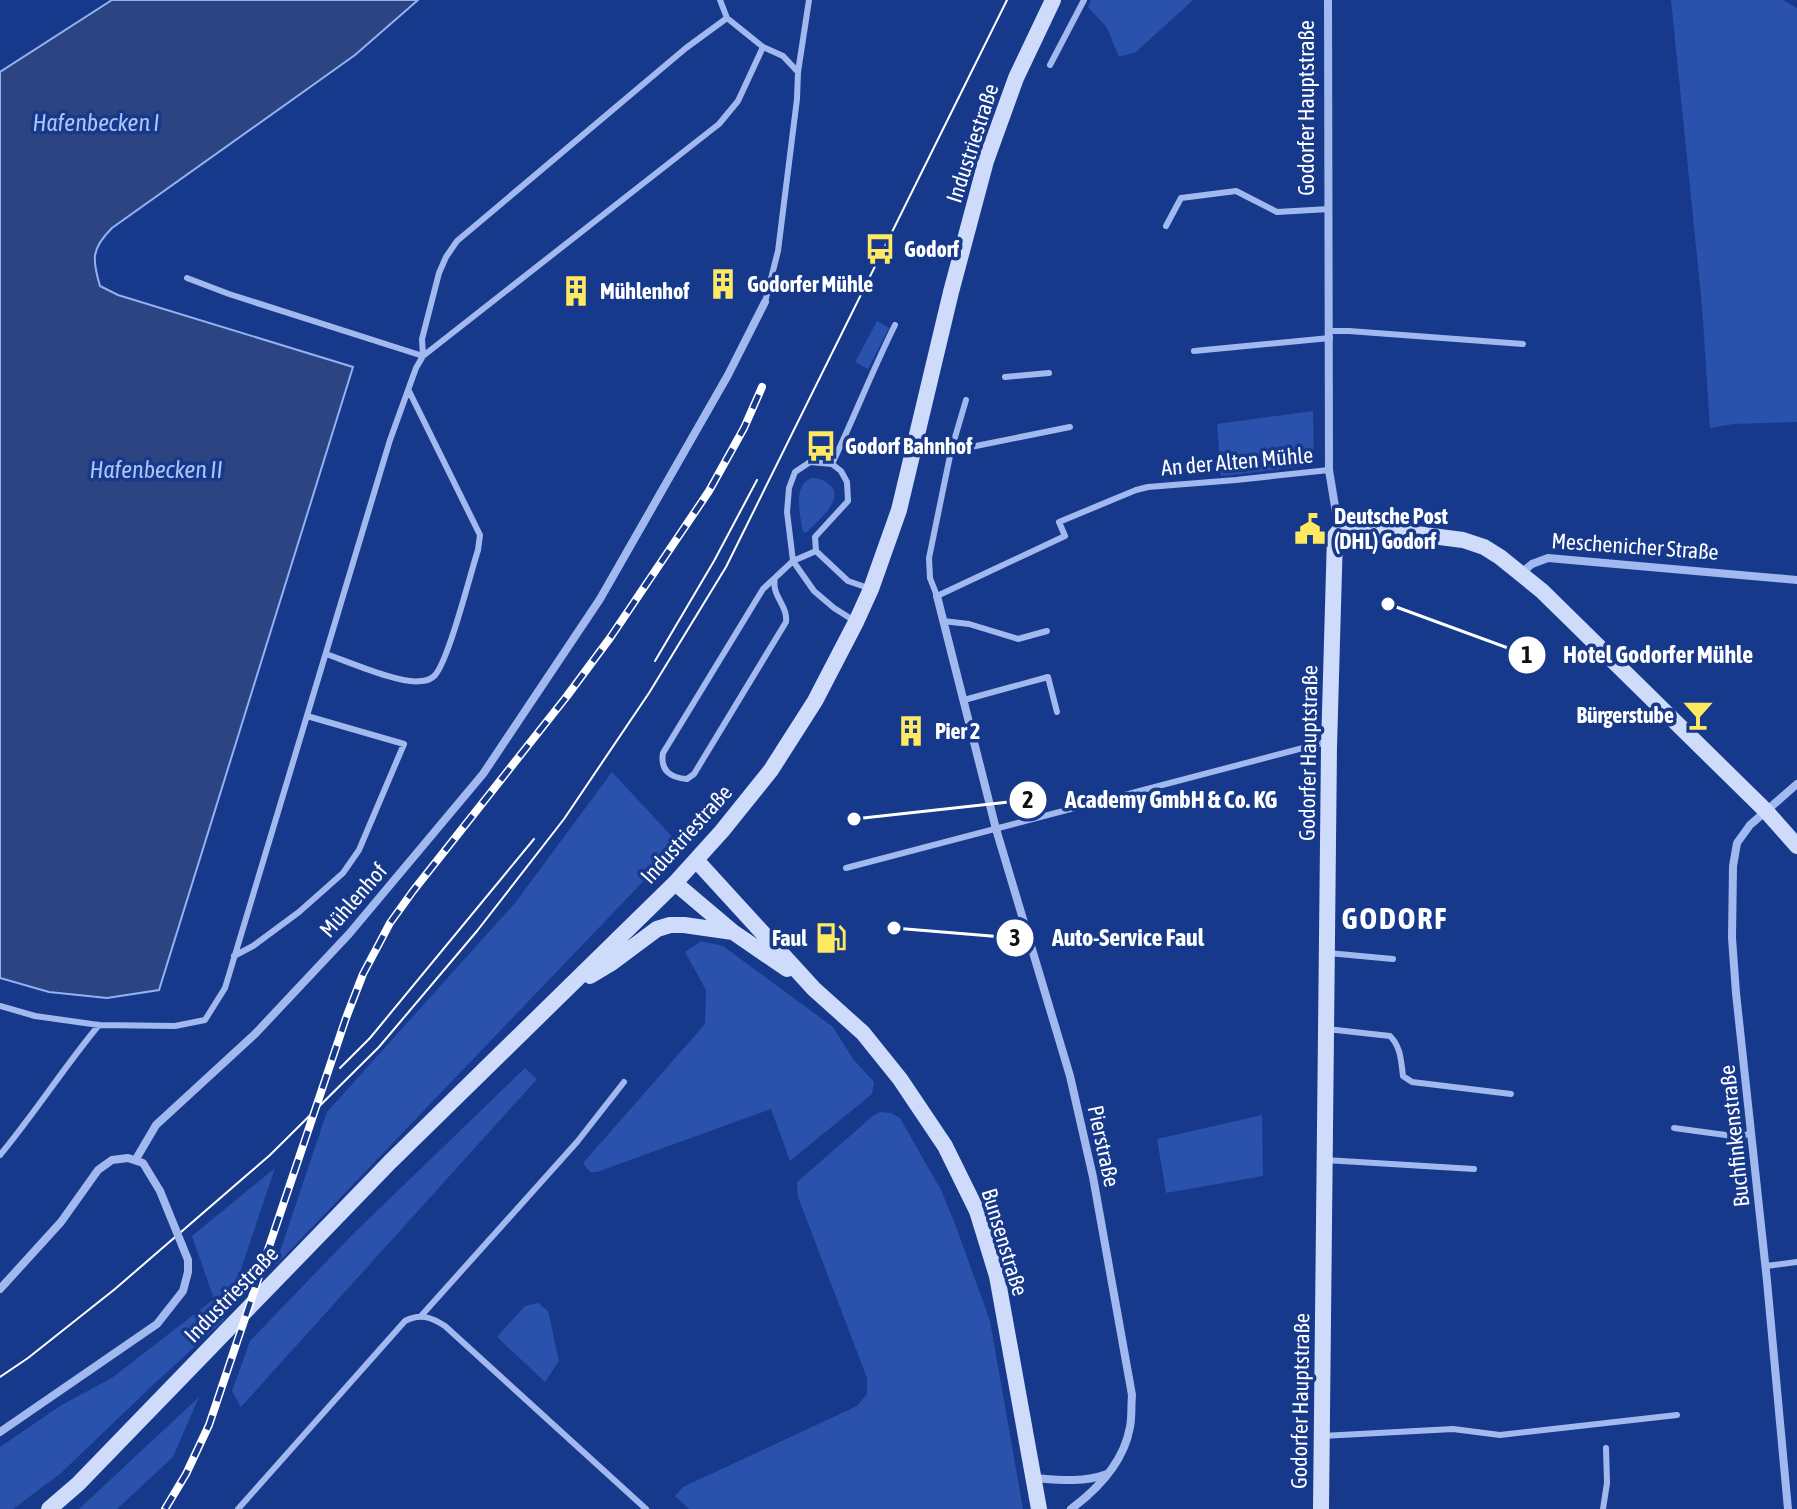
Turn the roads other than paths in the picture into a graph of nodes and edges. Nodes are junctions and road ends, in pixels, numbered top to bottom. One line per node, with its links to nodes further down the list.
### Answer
1 (720, 0): 6 (lane)
2 (809, 0): 9 (lane, Mühlenhof)
3 (1053, 0): 33 (main road, Industriestraße)
4 (1084, 0): 8 (lane)
5 (1328, 0): 10 (street, Godorfer Hauptstraße)
6 (727, 18): 7 (lane); 18 (lane)
7 (763, 47): 9 (lane); 18 (lane)
8 (1050, 65)
9 (798, 72): 13 (lane, Mühlenhof)
10 (1329, 209): 11 (lane); 15 (street, Godorfer Hauptstraße)
11 (1166, 226)
12 (187, 278): 18 (lane)
13 (765, 302): 64 (street, Mühlenhof)
14 (895, 325): 25 (lane)
15 (1330, 334): 16 (lane); 17 (lane); 26 (street, Godorfer Hauptstraße)
16 (1523, 344)
17 (1194, 351)
18 (423, 356): 21 (lane)
19 (1049, 373): 20 (lane)
20 (1005, 377)
21 (409, 391): 38 (lane); 38 (lane)
22 (966, 400): 24 (lane)
23 (1070, 427): 24 (lane)
24 (951, 451): 34 (lane)
25 (832, 464): 28 (lane); 29 (lane)
26 (1329, 470): 27 (street, Godorfer Hauptstraße); 34 (lane, An der Alten Mühle)
27 (1339, 531): 30 (main road); 42 (main road, Godorfer Hauptstraße)
28 (816, 551): 29 (lane); 33 (lane)
29 (793, 561): 31 (lane); 36 (lane)
30 (1521, 573): 32 (street, Meschenicher Straße); 44 (main road)
31 (775, 578): 31 (lane)
32 (1797, 580)
33 (871, 589): 36 (main road, Industriestraße)
34 (937, 596): 35 (street, Pierstraße)
35 (943, 621): 37 (lane); 39 (street, Pierstraße)
36 (856, 622): 47 (main road, Industriestraße)
37 (1047, 631)
38 (326, 654): 41 (lane)
39 (964, 700): 40 (lane); 45 (street, Pierstraße)
40 (1057, 712)
41 (307, 716): 52 (lane); 52 (lane)
42 (1329, 742): 45 (lane); 51 (main road, Godorfer Hauptstraße)
43 (1797, 784): 44 (street, Buchfinkenstraße)
44 (1766, 811): 46 (main road); 62 (street, Buchfinkenstraße)
45 (996, 829): 48 (lane); 75 (street, Pierstraße)
46 (1797, 846)
47 (696, 860): 49 (main road, Industriestraße); 54 (main road, Bunsenstraße)
48 (846, 868)
49 (675, 883): 50 (main road, Bunsenstraße); 55 (main road, Industriestraße)
50 (733, 932): 54 (main road, Bunsenstraße); 55 (main road, Bunsenstraße)
51 (1328, 953): 53 (lane); 58 (main road, Godorfer Hauptstraße)
52 (234, 956): 57 (lane)
53 (1393, 959)
54 (814, 989): 76 (main road, Bunsenstraße)
55 (568, 990): 77 (main road, Industriestraße)
56 (0, 1006): 57 (lane)
57 (99, 1025): 63 (lane)
58 (1327, 1029): 60 (lane); 65 (main road, Godorfer Hauptstraße)
59 (624, 1082): 70 (lane)
60 (1511, 1094)
61 (1674, 1128): 62 (lane)
62 (1752, 1134): 68 (street, Buchfinkenstraße)
63 (0, 1155)
64 (136, 1159): 69 (street); 72 (street, bridge)
65 (1325, 1160): 66 (lane); 73 (main road, Godorfer Hauptstraße)
66 (1474, 1169)
67 (1797, 1262): 68 (lane)
68 (1766, 1266): 84 (street, Buchfinkenstraße)
69 (0, 1289)
70 (421, 1316): 78 (lane); 79 (lane)
71 (1677, 1415): 73 (lane)
72 (0, 1432)
73 (1321, 1436): 82 (main road, Godorfer Hauptstraße)
74 (1606, 1448): 83 (lane)
75 (1108, 1473): 76 (street); 81 (street, Pierstraße)
76 (1034, 1478): 80 (main road, Bunsenstraße)
77 (49, 1509)
78 (238, 1509)
79 (646, 1509)
80 (1039, 1509)
81 (1071, 1509)
82 (1321, 1509)
83 (1603, 1509)
84 (1788, 1509)

